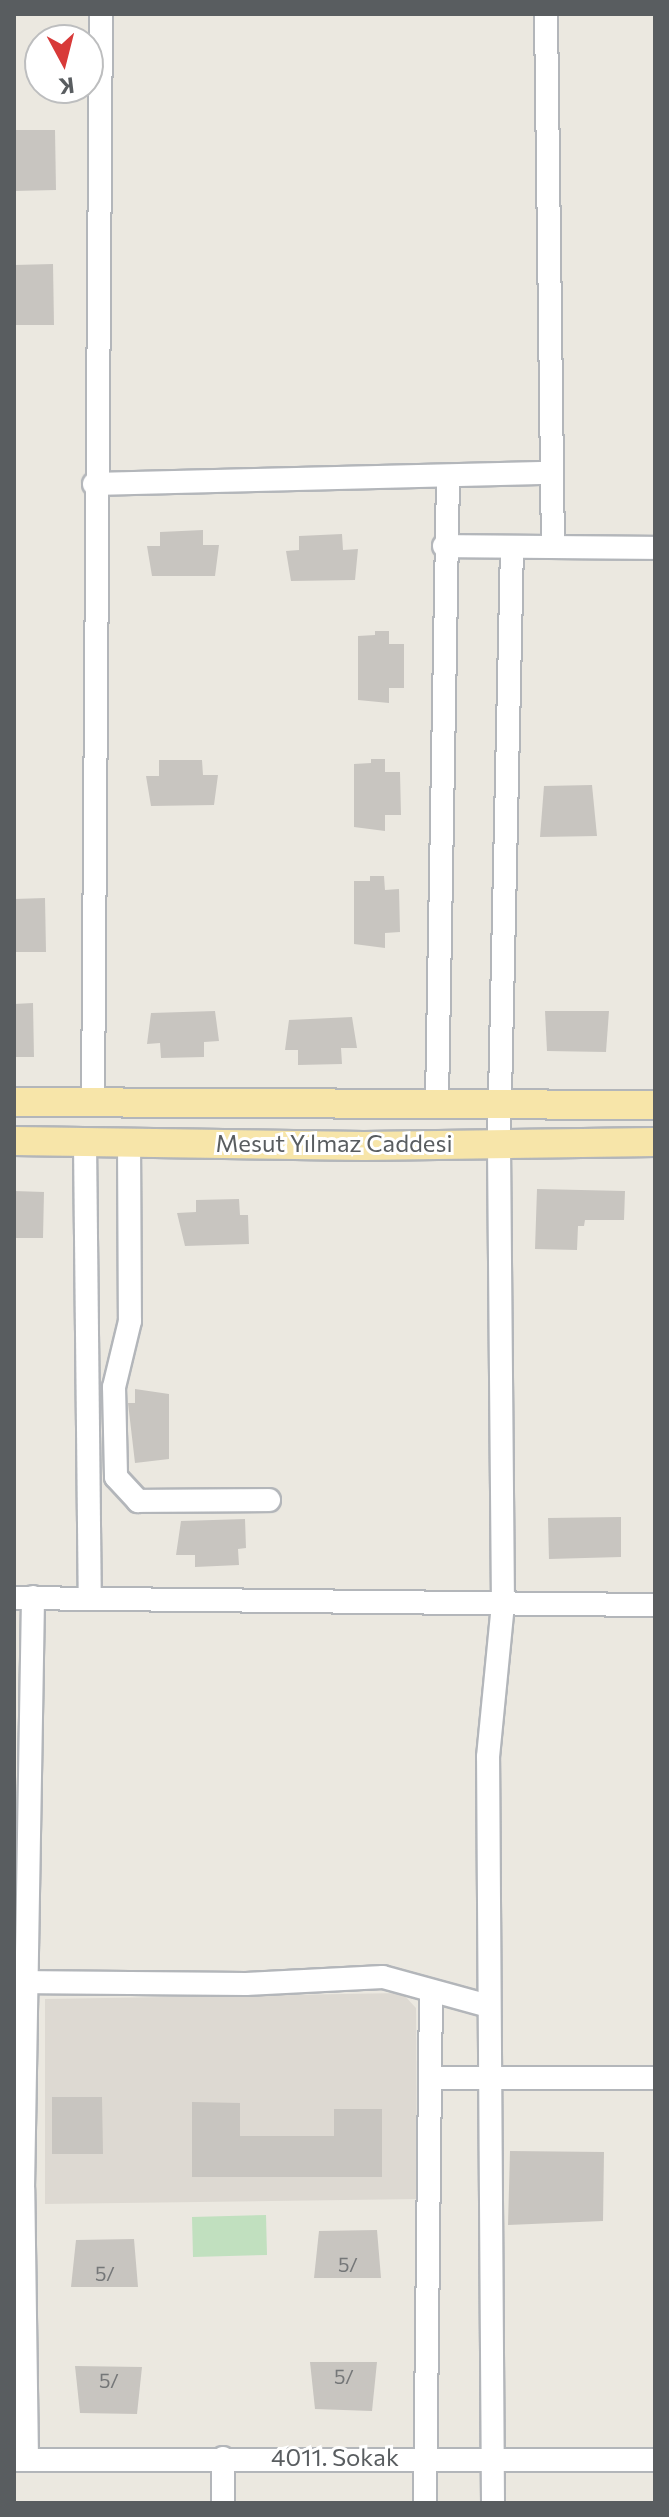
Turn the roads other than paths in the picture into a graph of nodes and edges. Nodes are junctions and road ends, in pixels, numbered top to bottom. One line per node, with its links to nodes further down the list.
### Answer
1 (101, 14): 5 (street)
2 (546, 14): 3 (street)
3 (550, 473): 4 (street); 8 (street)
4 (448, 477): 5 (street); 6 (street)
5 (94, 484): 12 (street)
6 (444, 546): 7 (street); 10 (street)
7 (512, 547): 8 (street); 13 (street)
8 (553, 547): 9 (street)
9 (655, 548)
10 (437, 1101): 12 (main road, Mesut Yılmaz Caddesi); 13 (main road, Mesut Yılmaz Caddesi)
11 (14, 1102): 12 (main road, Mesut Yılmaz Caddesi)
12 (93, 1102)
13 (502, 1103): 14 (main road, Mesut Yılmaz Caddesi); 18 (street)
14 (655, 1105)
15 (14, 1141): 16 (main road, Mesut Yılmaz Caddesi)
16 (85, 1142): 17 (main road, Mesut Yılmaz Caddesi); 21 (street)
17 (129, 1142): 18 (main road, Mesut Yılmaz Caddesi); 20 (street)
18 (499, 1142): 19 (main road, Mesut Yılmaz Caddesi); 23 (street)
19 (655, 1142)
20 (269, 1500)
21 (90, 1596): 22 (street); 23 (street)
22 (24, 1598): 25 (street)
23 (503, 1605): 24 (street); 27 (street)
24 (655, 1605)
25 (22, 1982): 26 (street); 34 (street)
26 (431, 1991): 27 (street); 29 (street)
27 (488, 2006): 28 (street)
28 (488, 2077): 29 (street); 30 (street); 33 (street)
29 (432, 2078): 31 (street)
30 (655, 2078)
31 (426, 2457): 32 (street, 4011. Sokak); 33 (street, 4011. Sokak); 37 (street)
32 (223, 2458): 34 (street, 4011. Sokak); 36 (street)
33 (493, 2459): 35 (street, 4011. Sokak); 38 (street)
34 (20, 2460)
35 (655, 2460)
36 (223, 2503)
37 (425, 2503)
38 (493, 2503)

